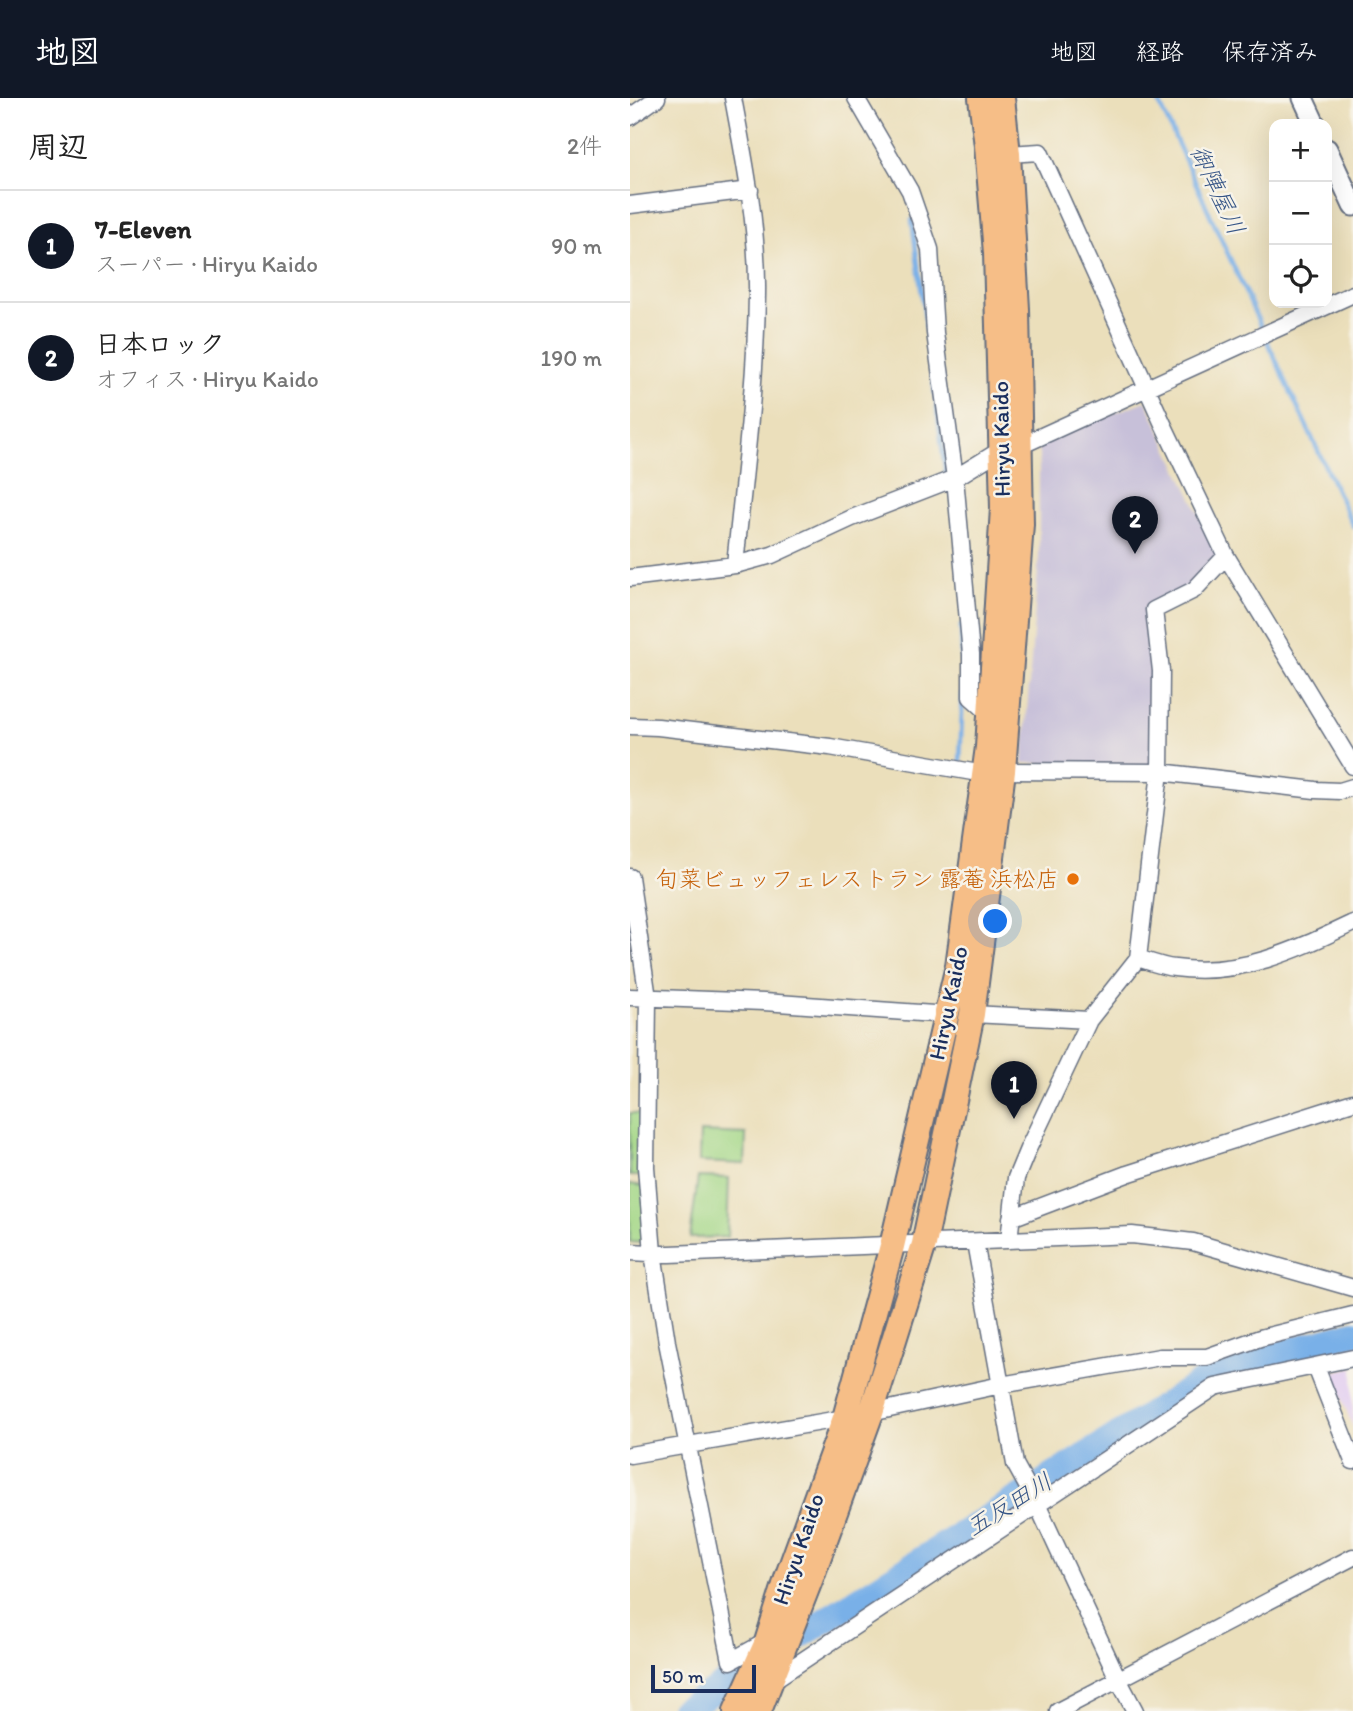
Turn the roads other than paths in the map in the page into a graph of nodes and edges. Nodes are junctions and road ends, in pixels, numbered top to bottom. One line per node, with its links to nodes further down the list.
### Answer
1 (657, 98): 7 (street)
2 (733, 98): 11 (street)
3 (856, 98): 17 (street)
4 (981, 98): 16 (highway, Hiryu Kaido)
5 (1002, 98): 9 (highway, Hiryu Kaido)
6 (1303, 98): 8 (street)
7 (630, 117)
8 (1313, 119)
9 (1008, 154): 15 (street); 16 (highway, Hiryu Kaido)
10 (1332, 160): 13 (street)
11 (750, 190): 12 (street); 19 (street)
12 (630, 205)
13 (1353, 206)
14 (1353, 294): 15 (street)
15 (1148, 388): 16 (street); 18 (street)
16 (1011, 448): 17 (street); 21 (highway, Hiryu Kaido); 24 (highway, Hiryu Kaido)
17 (955, 478): 19 (street); 21 (street)
18 (1226, 556): 23 (street); 25 (street)
19 (735, 565): 20 (street)
20 (630, 578)
21 (990, 714): 24 (highway, Hiryu Kaido)
22 (630, 726): 24 (street)
23 (1353, 766)
24 (994, 772): 25 (street); 32 (highway, Hiryu Kaido)
25 (1160, 772): 26 (street); 29 (street)
26 (1353, 788)
27 (630, 877): 31 (street)
28 (1353, 923): 29 (street)
29 (1138, 958): 33 (street)
30 (630, 997): 31 (street)
31 (648, 998): 32 (street); 41 (street)
32 (960, 1014): 33 (street); 38 (highway, Hiryu Kaido); 39 (highway, Hiryu Kaido)
33 (1089, 1020): 35 (street)
34 (1353, 1102): 35 (street)
35 (1011, 1218): 36 (street)
36 (1009, 1240): 37 (street); 42 (street)
37 (975, 1242): 38 (street); 46 (street)
38 (924, 1244): 39 (street); 47 (highway, Hiryu Kaido)
39 (892, 1246): 41 (street); 48 (highway, Hiryu Kaido)
40 (630, 1252): 41 (street)
41 (653, 1253): 49 (street)
42 (1353, 1287)
43 (1353, 1315): 46 (street)
44 (1353, 1358): 45 (street)
45 (1316, 1367): 51 (street); 52 (street)
46 (1001, 1385): 47 (street); 52 (street)
47 (871, 1413): 55 (highway, Hiryu Kaido)
48 (845, 1418): 49 (street); 54 (highway, Hiryu Kaido)
49 (689, 1444): 50 (street); 54 (street)
50 (630, 1455)
51 (1353, 1461)
52 (1036, 1502): 55 (street); 56 (street)
53 (1353, 1557): 56 (street)
54 (767, 1642): 57 (highway, Hiryu Kaido)
55 (773, 1677): 57 (highway, Hiryu Kaido)
56 (1118, 1679): 58 (street); 59 (street)
57 (746, 1705)
58 (1058, 1711)
59 (1135, 1711)

